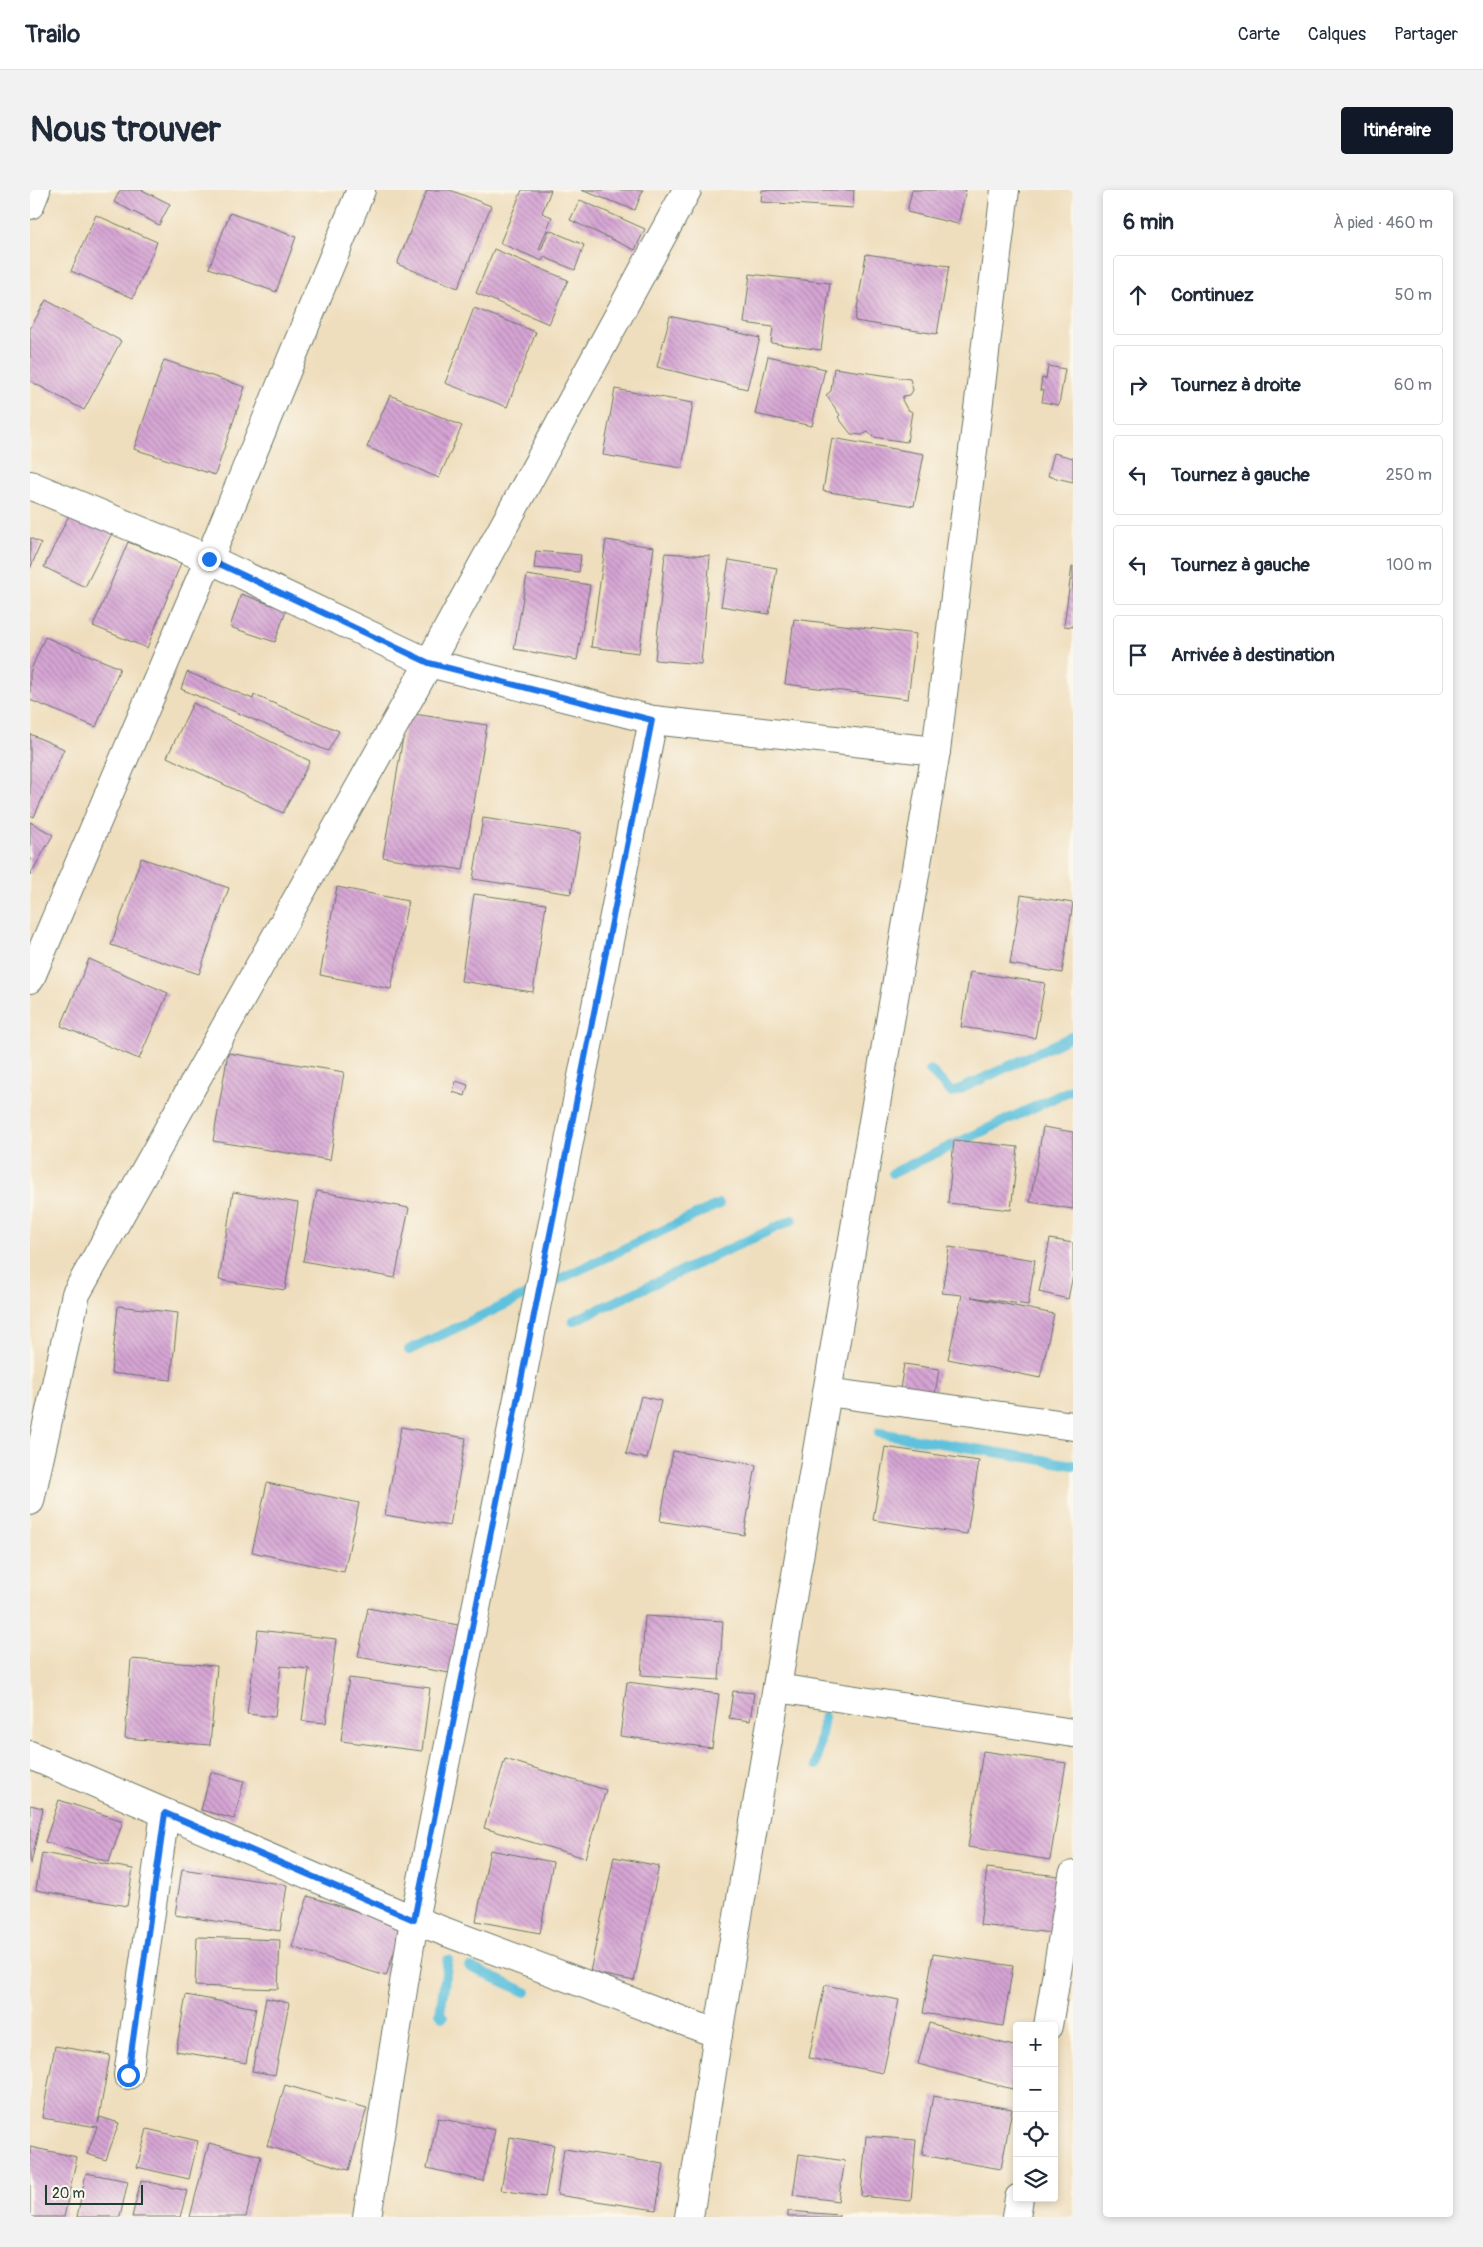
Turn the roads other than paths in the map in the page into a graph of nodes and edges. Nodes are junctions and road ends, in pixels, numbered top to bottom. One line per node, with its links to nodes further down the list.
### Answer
1 (36, 190): 5 (street)
2 (361, 190): 7 (street)
3 (687, 190): 8 (street)
4 (1005, 190): 10 (street)
5 (30, 205)
6 (30, 485): 7 (street)
7 (209, 559): 8 (street); 11 (street)
8 (429, 663): 9 (street); 14 (street)
9 (652, 720): 10 (street); 20 (street)
10 (936, 751): 12 (street)
11 (30, 979)
12 (827, 1392): 13 (street); 15 (street)
13 (1073, 1426)
14 (30, 1501)
15 (777, 1688): 16 (street); 22 (street)
16 (1073, 1733)
17 (30, 1755): 18 (street)
18 (165, 1813): 20 (street); 23 (street)
19 (1073, 1875): 21 (street)
20 (414, 1920): 22 (street); 25 (street)
21 (1049, 2022)
22 (718, 2034): 26 (street)
23 (128, 2075)
24 (1018, 2202): 27 (street)
25 (367, 2217)
26 (689, 2217)
27 (1016, 2217)

